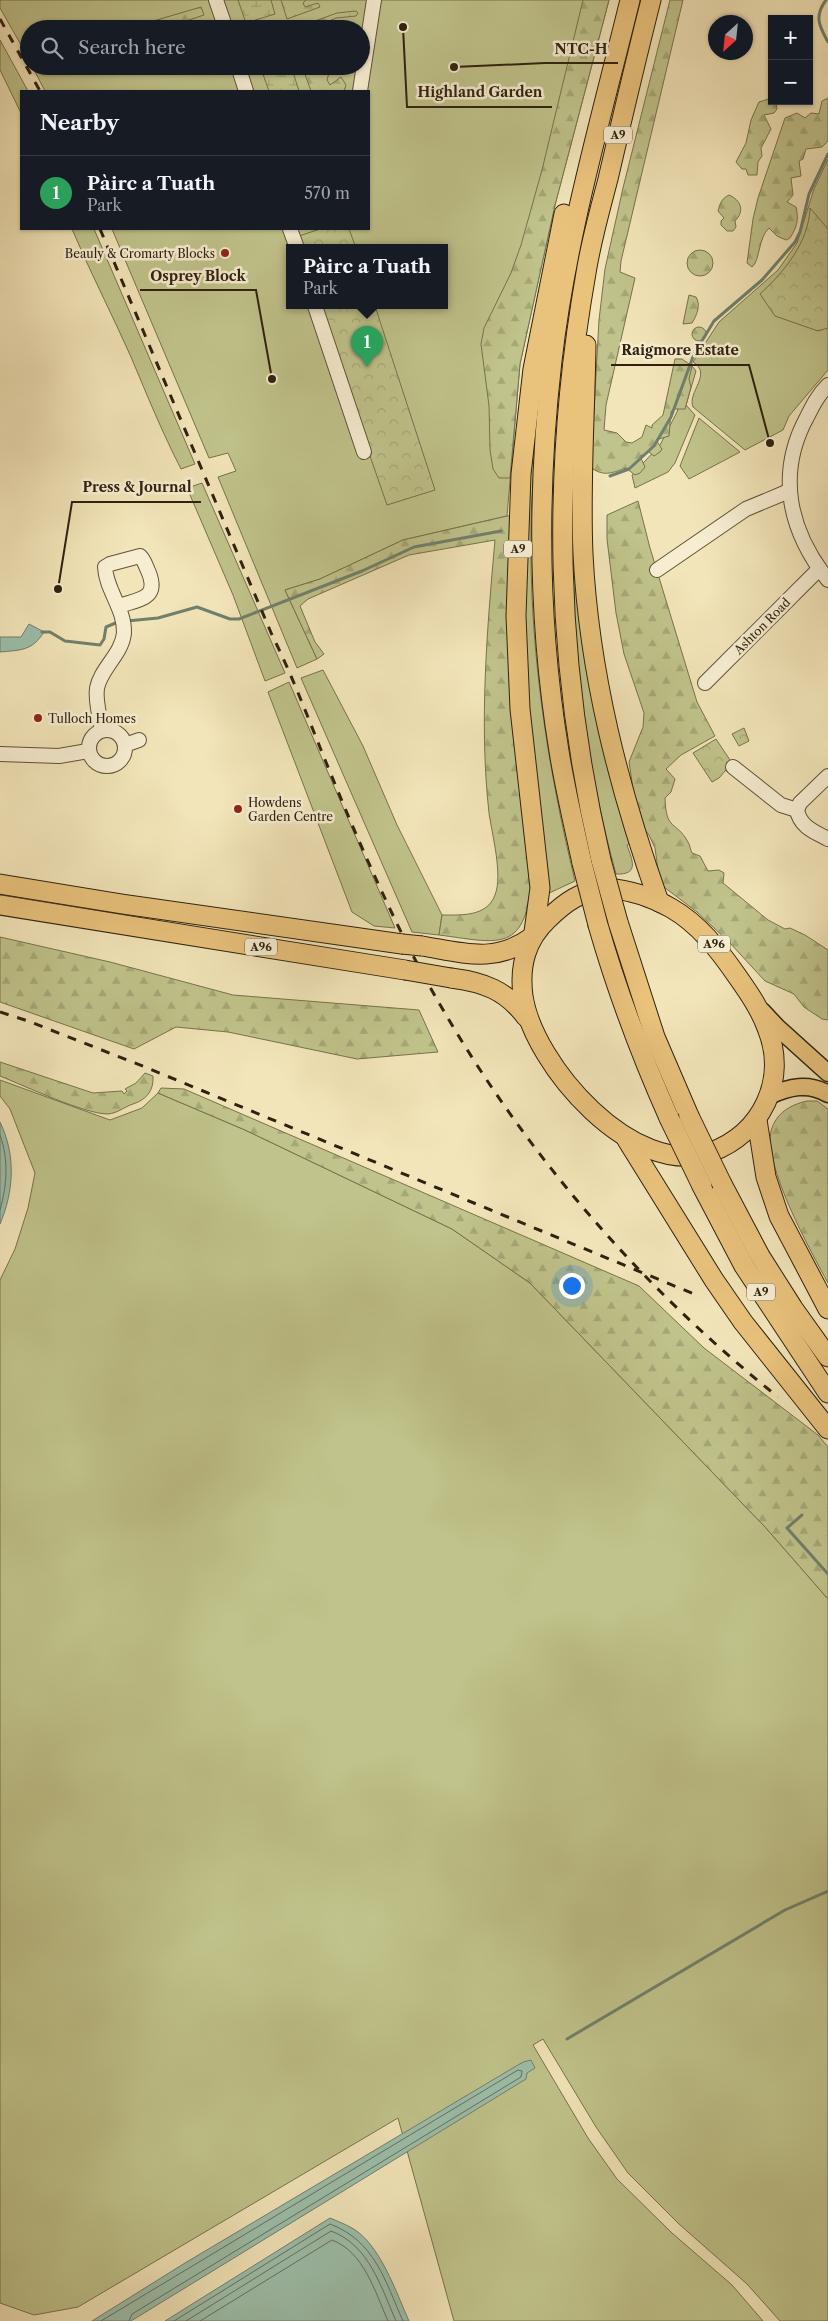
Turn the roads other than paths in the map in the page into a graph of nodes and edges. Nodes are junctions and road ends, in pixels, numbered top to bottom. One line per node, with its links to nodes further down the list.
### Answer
1 (216, 0): 5 (street)
2 (374, 0): 6 (street)
3 (630, 0): 9 (highway, A9)
4 (651, 0): 14 (highway, A9)
5 (223, 20)
6 (370, 26)
7 (241, 75): 10 (street)
8 (362, 75): 11 (street)
9 (610, 81): 35 (highway, A9); 45 (highway, A9, bridge)
10 (246, 90)
11 (360, 90)
12 (290, 230): 13 (street)
13 (296, 244)
14 (586, 270): 33 (highway, A9); 44 (highway, A9, bridge)
15 (316, 309): 17 (street)
16 (828, 385): 18 (street, Ashton Road)
17 (364, 452)
18 (789, 491): 19 (street); 20 (street, Ashton Road)
19 (657, 570)
20 (824, 574): 22 (street, Ashton Road)
21 (121, 617): 23 (street)
22 (705, 683)
23 (102, 730): 25 (street); 26 (street)
24 (139, 740): 25 (street)
25 (125, 745): 26 (street)
26 (88, 751): 27 (street)
27 (0, 754)
28 (733, 767): 30 (street)
29 (828, 776): 30 (street)
30 (797, 810): 31 (street)
31 (828, 840)
32 (0, 884): 35 (highway, A96, bridge)
33 (658, 902): 35 (highway, A96); 36 (highway, A96)
34 (0, 905): 37 (highway, A96, bridge)
35 (533, 934): 37 (highway, A96)
36 (754, 1001): 38 (main road); 40 (highway, A96)
37 (532, 1024): 42 (highway, A96)
38 (828, 1073)
39 (828, 1094): 40 (main road)
40 (770, 1096): 41 (highway, A96)
41 (757, 1120): 42 (highway, A96); 43 (highway)
42 (626, 1138): 46 (highway, A9)
43 (828, 1309)
44 (828, 1357)
45 (828, 1393)
46 (828, 1429)

